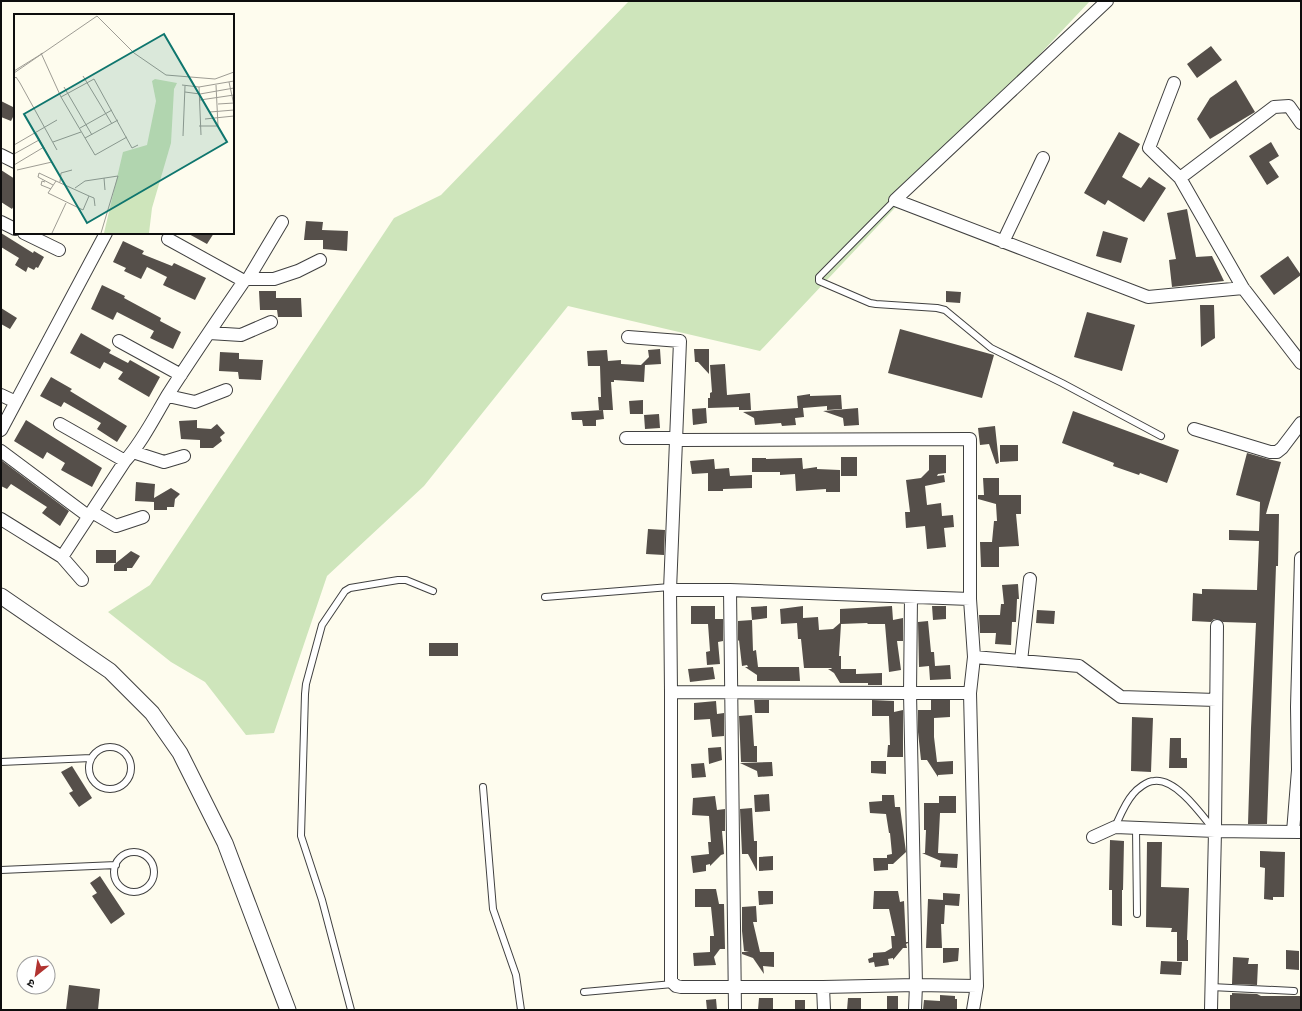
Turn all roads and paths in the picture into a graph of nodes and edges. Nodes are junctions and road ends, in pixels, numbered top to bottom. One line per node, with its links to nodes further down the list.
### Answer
1 (1107, 1): 8 (street)
2 (1174, 83): 7 (street)
3 (1301, 123): 7 (street)
4 (1, 155): 6 (street)
5 (1043, 158): 15 (street)
6 (14, 162)
7 (1180, 178): 19 (street)
8 (895, 200): 15 (street); 34 (lane)
9 (1, 222): 11 (street)
10 (282, 222): 18 (street)
11 (14, 228)
12 (26, 234): 16 (street)
13 (105, 234): 29 (street)
14 (168, 239): 18 (street)
15 (1002, 242): 19 (street)
16 (59, 250)
17 (320, 260): 18 (street)
18 (246, 280): 21 (street)
19 (1243, 288): 24 (street)
20 (271, 322): 21 (street)
21 (209, 334): 25 (street)
22 (628, 337): 36 (street)
23 (119, 341): 25 (street)
24 (1301, 363)
25 (181, 375): 28 (street)
26 (226, 390): 28 (street)
27 (1, 395): 29 (street)
28 (168, 396): 38 (street)
29 (16, 402): 33 (street)
30 (1301, 423): 32 (street)
31 (60, 424): 40 (street)
32 (1194, 429)
33 (1, 430)
34 (1161, 436)
35 (626, 438): 36 (street)
36 (676, 439): 49 (street); 55 (street)
37 (1, 451): 41 (street)
38 (133, 452): 39 (street); 40 (street)
39 (184, 456)
40 (125, 461): 41 (street)
41 (90, 514): 42 (street); 44 (street)
42 (143, 516)
43 (1, 519): 44 (street)
44 (62, 557): 48 (street)
45 (1301, 558): 46 (street)
46 (1301, 569): 64 (street)
47 (1030, 579): 58 (street)
48 (82, 580)
49 (670, 589): 51 (street); 53 (lane); 59 (street)
50 (433, 590): 86 (lane)
51 (730, 590): 54 (street); 60 (street)
52 (1, 596): 85 (street)
53 (545, 596)
54 (911, 597): 55 (street); 62 (street)
55 (970, 599): 57 (street)
56 (1217, 626): 63 (street)
57 (974, 657): 58 (street); 61 (street)
58 (1021, 661): 63 (street)
59 (671, 692): 60 (street); 77 (street)
60 (731, 692): 62 (street); 80 (street)
61 (970, 692): 62 (street); 79 (street)
62 (910, 694): 78 (street)
63 (1216, 700): 71 (street)
64 (1299, 707): 67 (street)
65 (91, 758): 65 (lane); 66 (lane)
66 (1, 762)
67 (1300, 770): 72 (street)
68 (483, 787): 87 (lane)
69 (1115, 827): 70 (street); 71 (lane); 73 (street)
70 (1136, 828): 71 (street); 76 (lane)
71 (1215, 831): 72 (street); 82 (street)
72 (1297, 832)
73 (1093, 837)
74 (116, 865): 74 (lane); 75 (lane)
75 (1, 870)
76 (1137, 914)
77 (673, 984): 80 (street); 84 (lane)
78 (916, 985): 79 (street); 81 (street); 90 (street)
79 (976, 986): 91 (street)
80 (735, 987): 81 (street); 88 (street)
81 (823, 987): 89 (street)
82 (1211, 987): 83 (lane); 92 (street)
83 (1294, 991)
84 (584, 992)
85 (288, 1010)
86 (351, 1010)
87 (521, 1010)
88 (735, 1010)
89 (824, 1010)
90 (915, 1010)
91 (974, 1010)
92 (1211, 1010)

